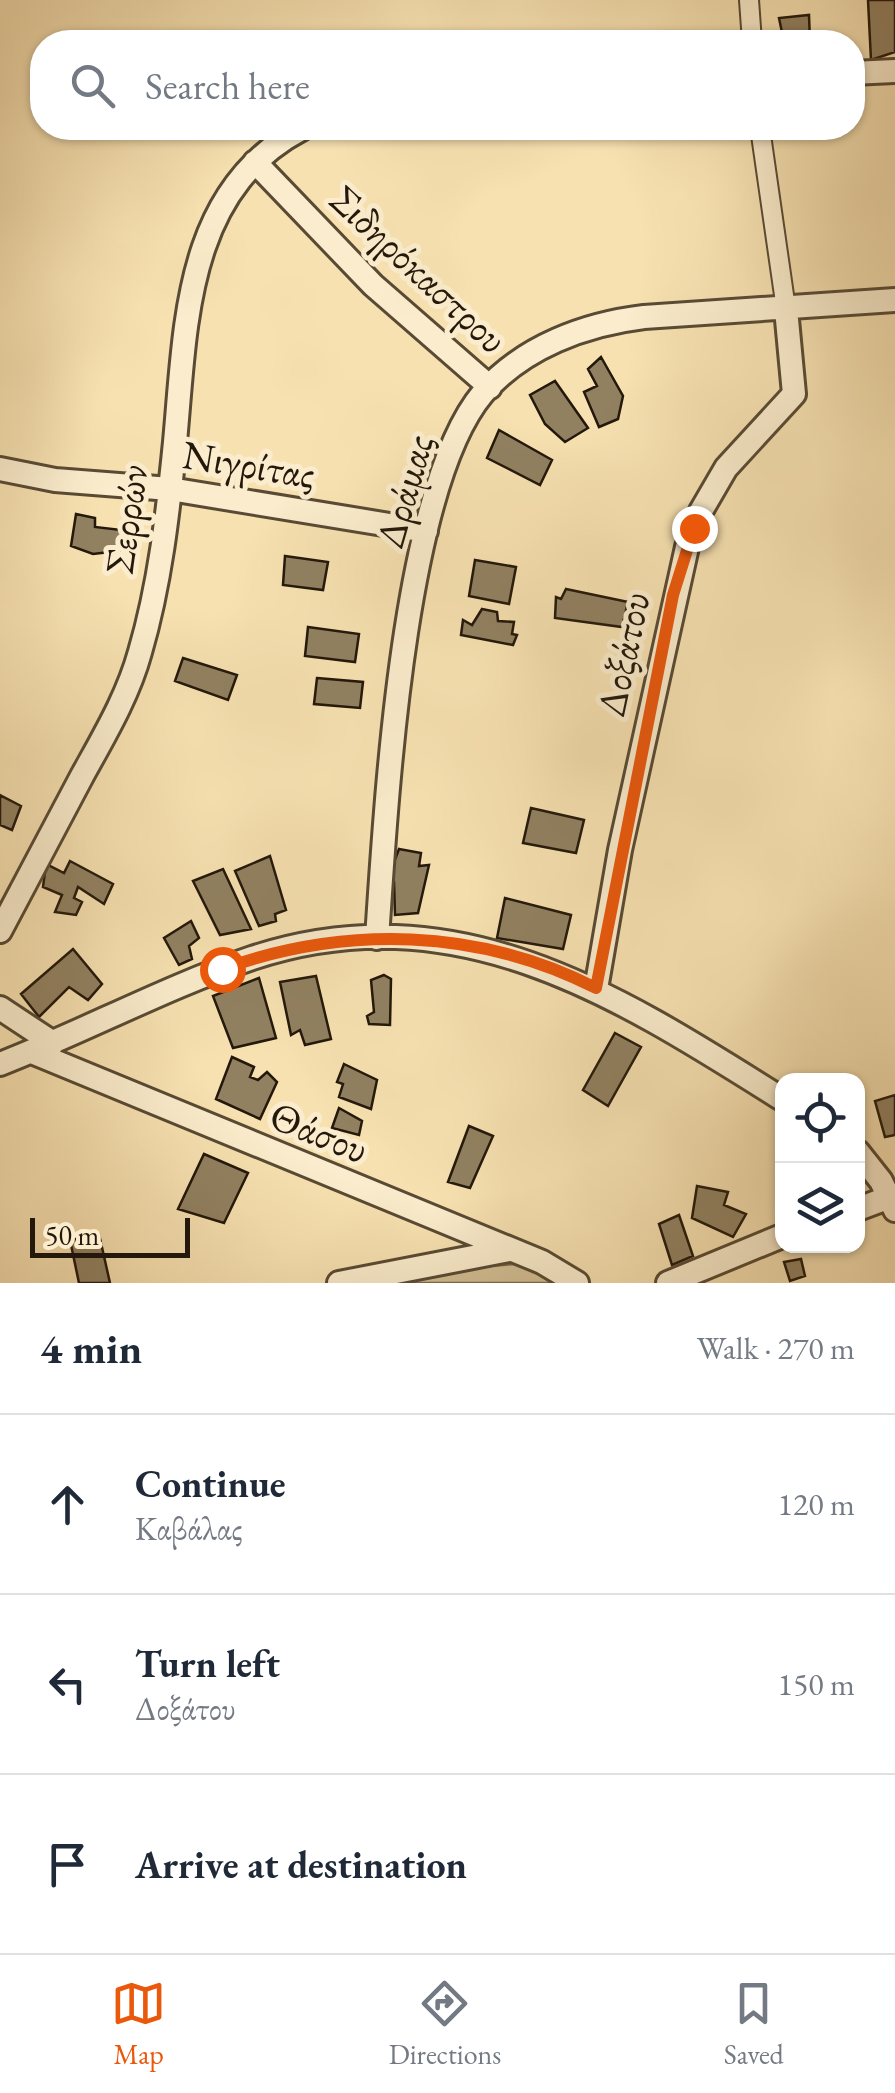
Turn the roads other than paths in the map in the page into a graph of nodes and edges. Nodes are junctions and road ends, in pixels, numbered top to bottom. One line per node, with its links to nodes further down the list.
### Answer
1 (749, 0): 2 (street)
2 (751, 30)
3 (895, 71): 4 (street)
4 (865, 73)
5 (287, 140): 7 (street, Σερρών)
6 (762, 140): 9 (street)
7 (255, 162): 10 (street, Σιδηρόκαστρου); 12 (street, Σερρών)
8 (895, 300): 9 (street, Δράμας)
9 (786, 309): 10 (street, Δράμας); 16 (street, Δοξάτου)
10 (490, 387): 13 (street, Δράμας)
11 (0, 468): 12 (street, Νιγρίτας)
12 (170, 489): 13 (street, Νιγρίτας); 14 (street, Σερρών)
13 (426, 531): 15 (street, Δράμας)
14 (0, 931)
15 (378, 938): 16 (street); 18 (street)
16 (596, 988): 20 (street)
17 (0, 1008): 18 (street, Θάσου)
18 (42, 1047): 19 (street); 25 (street, Θάσου)
19 (0, 1064)
20 (775, 1095)
21 (865, 1162): 22 (street)
22 (893, 1201): 23 (street)
23 (865, 1207)
24 (775, 1239): 28 (street)
25 (510, 1250): 26 (street); 27 (street, Θάσου)
26 (339, 1283)
27 (577, 1283)
28 (668, 1283)

